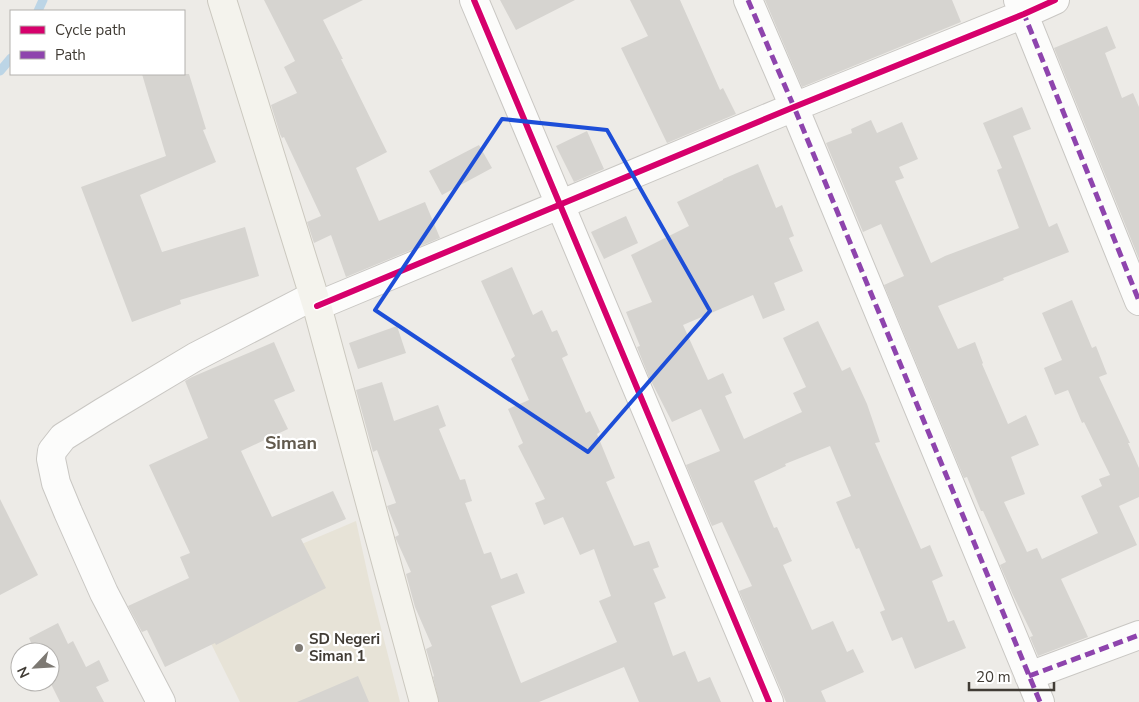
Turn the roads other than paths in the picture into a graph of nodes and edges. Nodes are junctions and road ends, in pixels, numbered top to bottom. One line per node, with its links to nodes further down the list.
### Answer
1 (222, 0): 8 (main road)
2 (474, 0): 7 (street)
3 (748, 0): 6 (street)
4 (1055, 0): 5 (street)
5 (1021, 7): 6 (street); 9 (street)
6 (794, 107): 7 (street); 11 (street)
7 (560, 206): 8 (street); 14 (street)
8 (315, 301): 12 (street); 13 (main road)
9 (1139, 301)
10 (1139, 635): 11 (street)
11 (1029, 676): 15 (street)
12 (162, 702)
13 (424, 702)
14 (769, 702)
15 (1040, 702)

